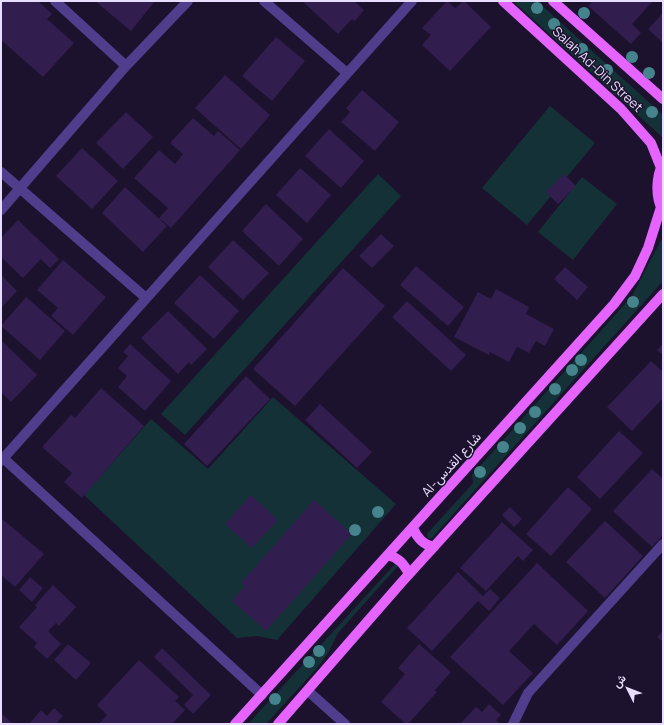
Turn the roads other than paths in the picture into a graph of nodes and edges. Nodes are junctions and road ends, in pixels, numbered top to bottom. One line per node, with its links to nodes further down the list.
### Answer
1 (55, 1): 7 (street)
2 (188, 1): 7 (street)
3 (264, 1): 8 (street)
4 (412, 1): 8 (street)
5 (503, 1): 10 (main road, Salah Ad-Din Street)
6 (553, 1): 9 (main road, Salah Ad-Din Street)
7 (126, 66): 12 (street)
8 (347, 73): 16 (street)
9 (663, 99)
10 (662, 165): 13 (main road)
11 (1, 172): 12 (street)
12 (20, 189): 14 (street); 16 (street)
13 (662, 209): 18 (main road, Al-شارع القدس)
14 (1, 210)
15 (663, 294): 20 (main road)
16 (146, 298): 17 (street)
17 (2, 460): 24 (street)
18 (413, 528): 20 (main road); 21 (main road, Al-شارع القدس)
19 (663, 544): 28 (street)
20 (434, 547): 22 (main road)
21 (388, 555): 22 (main road); 24 (main road, Al-شارع القدس)
22 (409, 574): 23 (main road)
23 (308, 691): 26 (main road); 27 (street)
24 (262, 695): 25 (main road, Al-شارع القدس)
25 (235, 724)
26 (278, 724)
27 (345, 724)
28 (512, 724)

